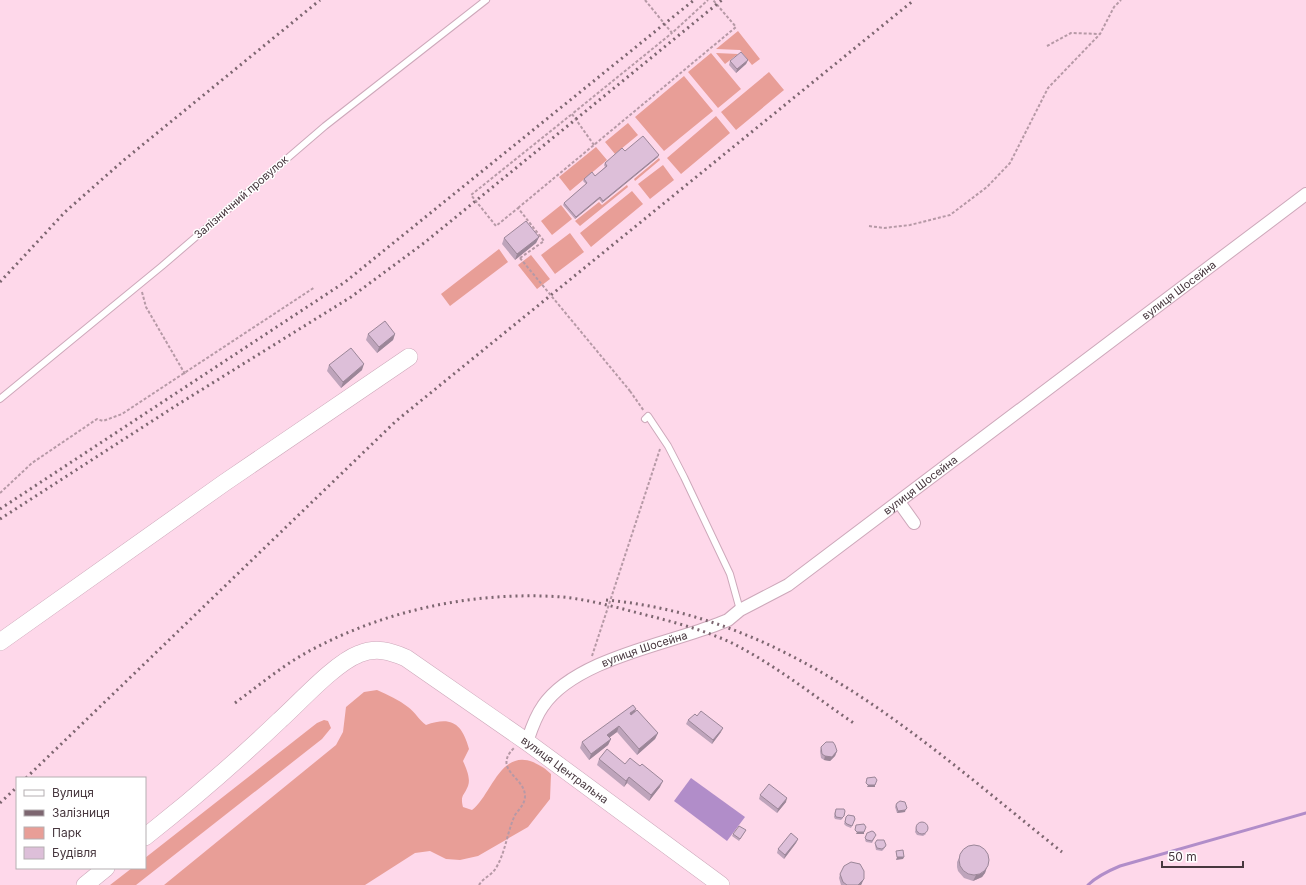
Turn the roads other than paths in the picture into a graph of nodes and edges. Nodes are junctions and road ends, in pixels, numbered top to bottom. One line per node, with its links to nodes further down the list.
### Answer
1 (486, 0): 4 (lane, Залізничний провулок)
2 (1306, 194): 6 (street, вулиця Шосейна)
3 (409, 357): 9 (street)
4 (0, 399)
5 (646, 418): 8 (lane)
6 (899, 502): 7 (street); 8 (street, вулиця Шосейна)
7 (914, 523)
8 (740, 610): 10 (street, вулиця Шосейна)
9 (0, 642)
10 (525, 741): 11 (street, вулиця Центральна); 14 (street, вулиця Центральна)
11 (146, 836)
12 (105, 869): 13 (street)
13 (85, 885)
14 (721, 885)

